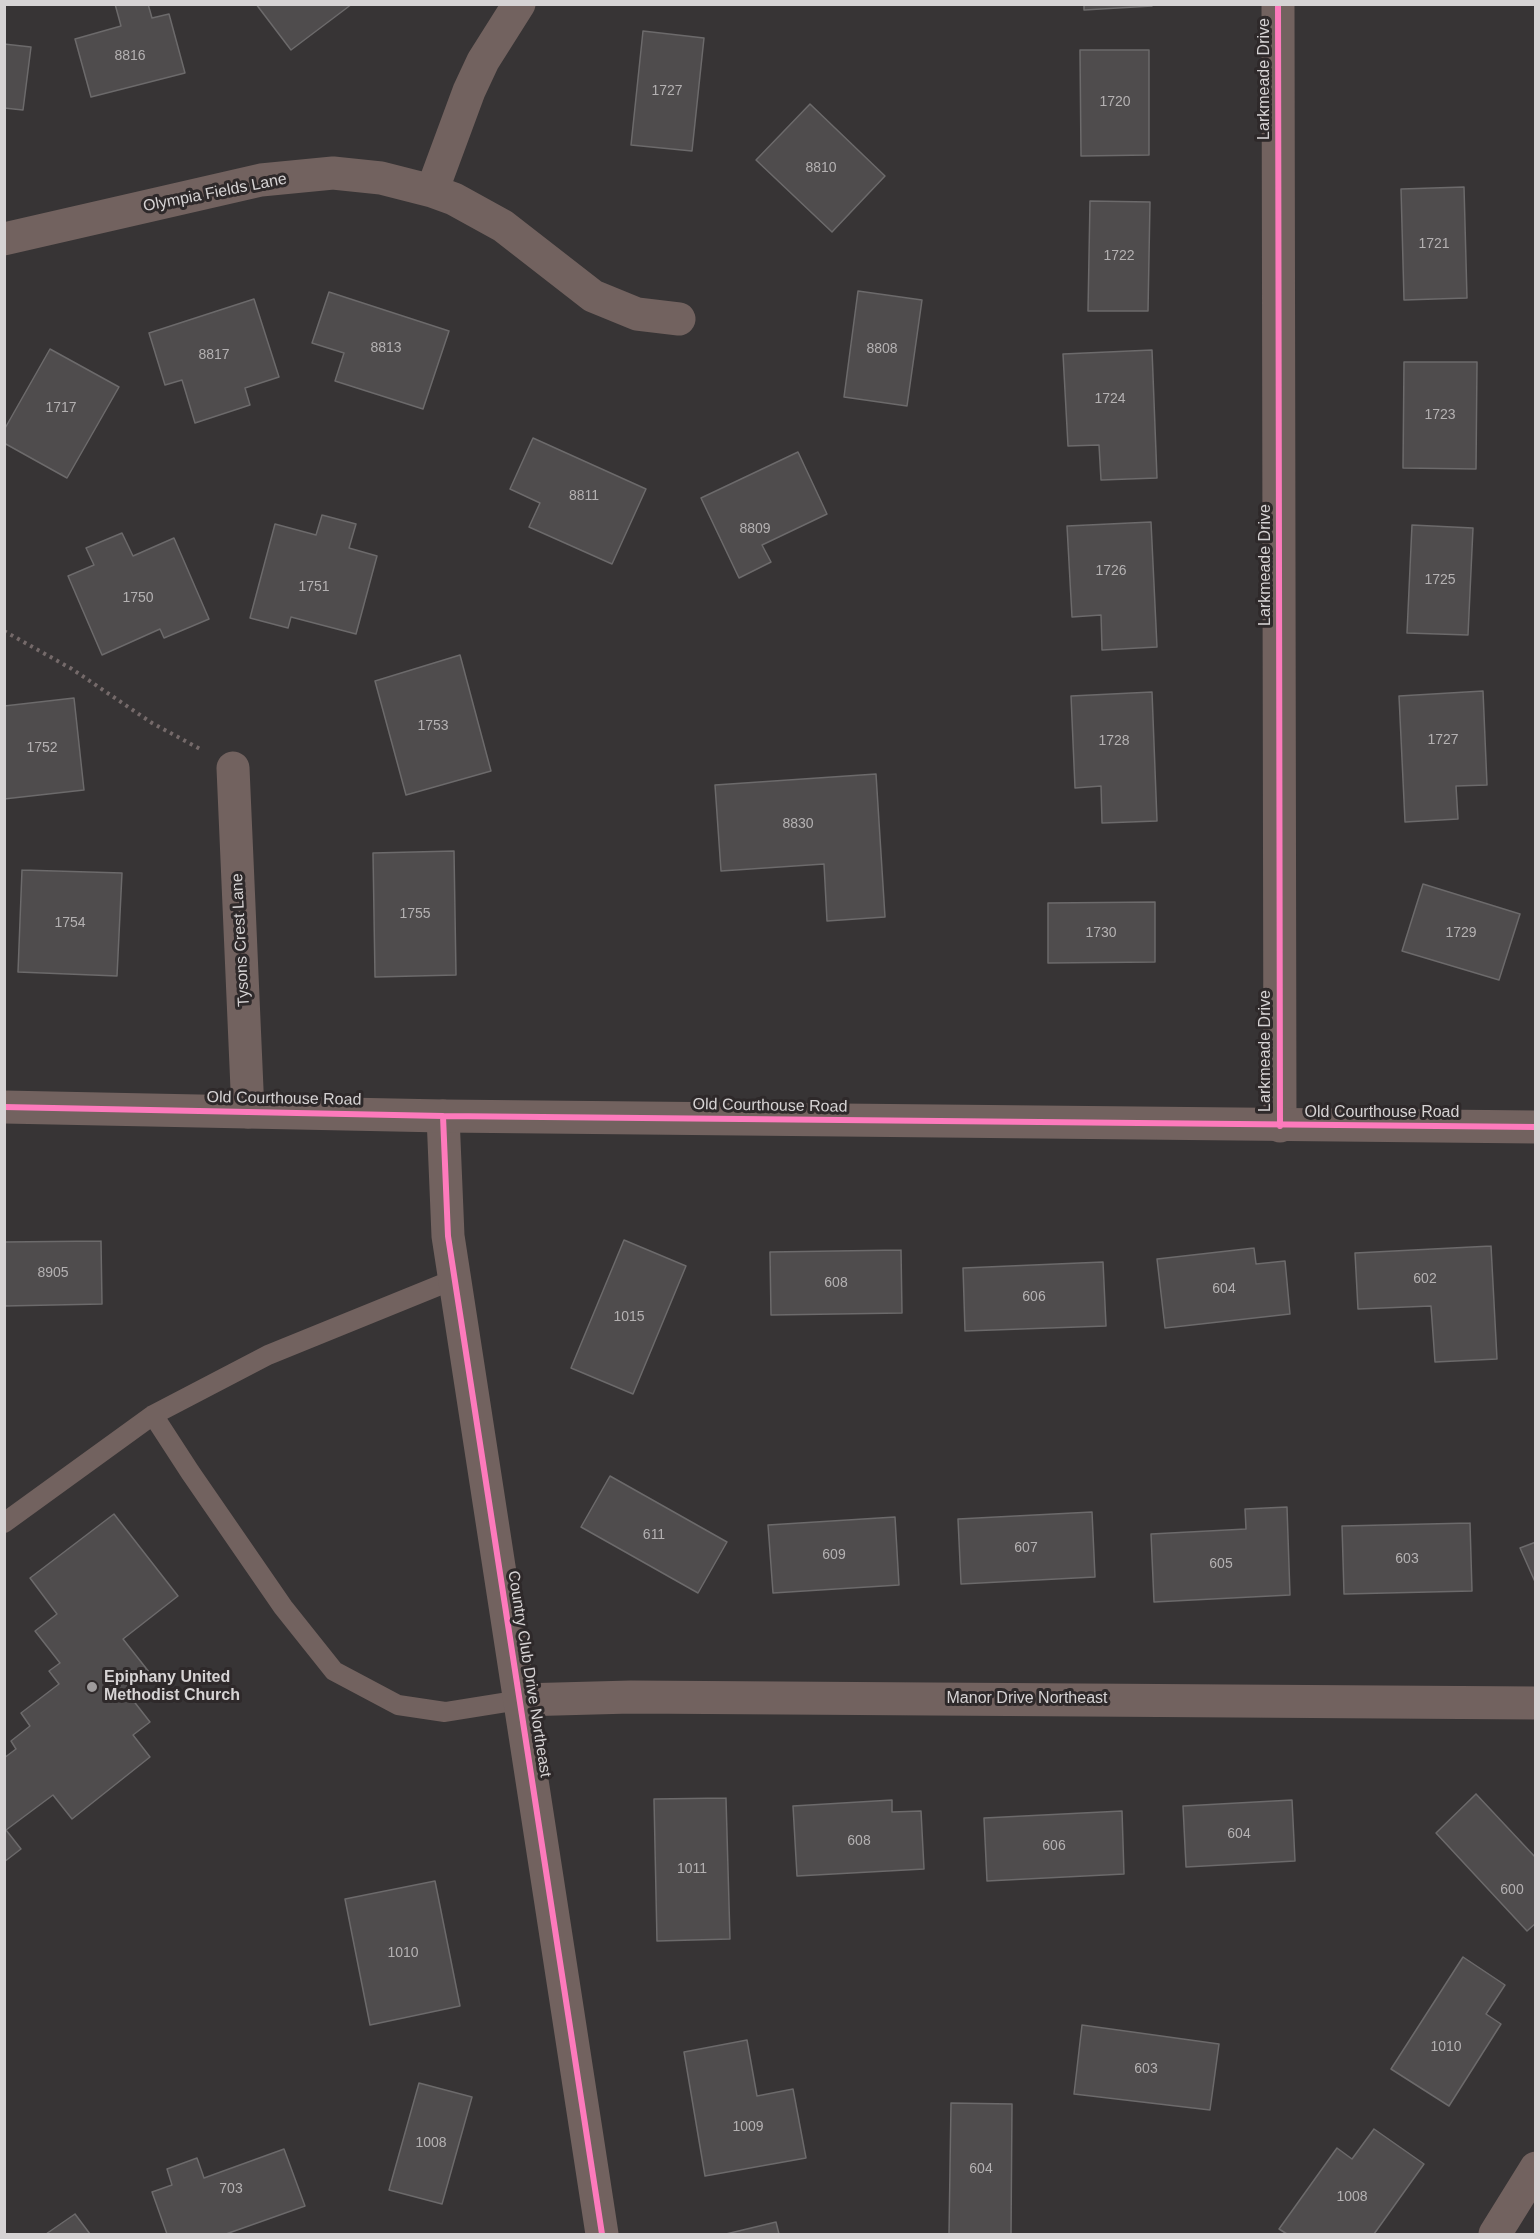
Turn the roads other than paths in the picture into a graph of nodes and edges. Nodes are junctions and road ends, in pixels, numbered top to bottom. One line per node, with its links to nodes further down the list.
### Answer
1 (519, 4): 3 (street)
2 (1278, 4): 10 (street, Larkmeade Drive)
3 (432, 191): 4 (street, Olympia Fields Lane); 5 (street, Olympia Fields Lane)
4 (4, 239)
5 (679, 319)
6 (233, 768): 8 (street, Tysons Crest Lane)
7 (4, 1107): 8 (street, Old Courthouse Road)
8 (249, 1112): 9 (street, Old Courthouse Road)
9 (443, 1116): 10 (street, Old Courthouse Road); 12 (street, Country Club Drive Northeast)
10 (1280, 1126): 11 (street, Old Courthouse Road)
11 (1536, 1128)
12 (455, 1279): 13 (lane); 15 (street, Country Club Drive Northeast)
13 (153, 1415): 14 (lane); 15 (lane)
14 (4, 1524)
15 (520, 1700): 16 (street, Manor Drive Northeast); 18 (street, Country Club Drive Northeast)
16 (1536, 1703)
17 (1536, 2168): 19 (street)
18 (602, 2235)
19 (1495, 2235)

